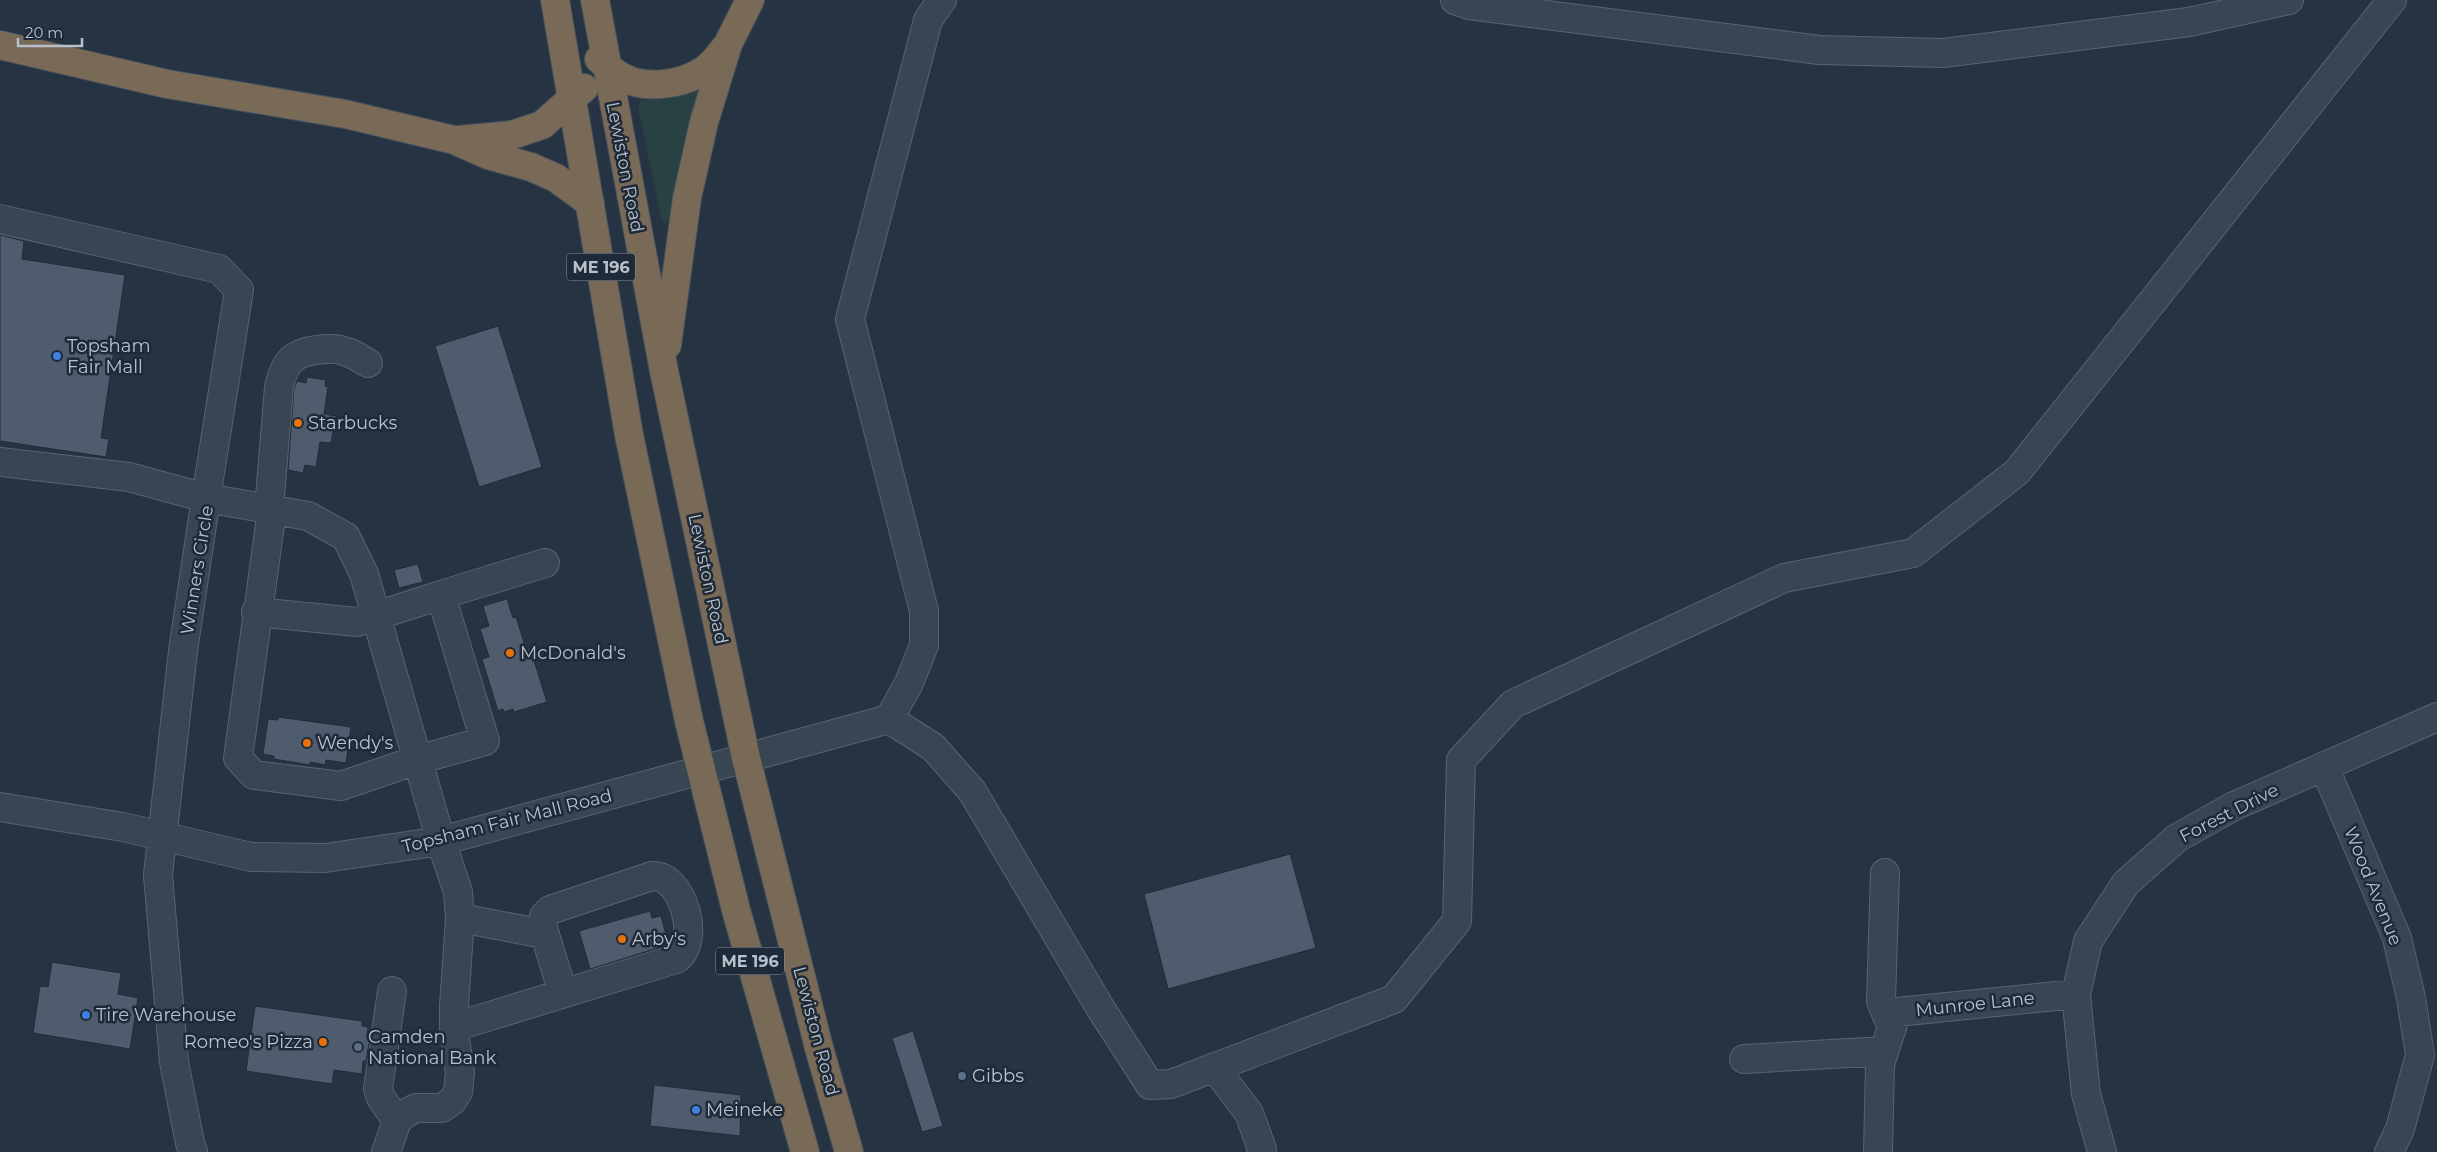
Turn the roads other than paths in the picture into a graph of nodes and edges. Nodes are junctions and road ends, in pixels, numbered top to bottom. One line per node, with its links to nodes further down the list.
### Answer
1 (595, 0): 10 (highway, Lewiston Road / ME 196)
2 (750, 0): 8 (highway)
3 (942, 0): 25 (street)
4 (1455, 0): 5 (street)
5 (2289, 0)
6 (2392, 0): 42 (street)
7 (557, 13): 10 (highway); 11 (highway, ME 196)
8 (728, 44): 10 (highway); 16 (highway)
9 (0, 45): 12 (highway)
10 (607, 67): 11 (highway); 16 (highway, Lewiston Road / ME 196)
11 (573, 99): 12 (highway); 13 (highway, ME 196)
12 (454, 140): 13 (highway)
13 (590, 203): 29 (highway, ME 196)
14 (0, 219): 18 (street)
15 (368, 363): 19 (street)
16 (664, 371): 26 (highway, Lewiston Road / ME 196)
17 (0, 462): 18 (street)
18 (206, 498): 19 (street, Winners Circle); 31 (street, Winners Circle)
19 (270, 510): 22 (street); 23 (street, Winners Circle)
20 (545, 563): 21 (street)
21 (442, 596): 23 (street); 27 (street)
22 (256, 612): 23 (street); 27 (street)
23 (376, 615): 27 (street, Winners Circle)
24 (2437, 717): 28 (street, Forest Drive)
25 (889, 718): 26 (street, Topsham Fair Mall Road); 42 (street)
26 (746, 758): 29 (street, Topsham Fair Mall Road); 47 (highway, Lewiston Road / ME 196)
27 (417, 760): 32 (street, Winners Circle)
28 (2324, 766): 38 (street, Forest Drive); 51 (street, Wood Avenue)
29 (702, 770): 32 (street, Topsham Fair Mall Road); 46 (highway, ME 196)
30 (0, 807): 31 (street, Topsham Fair Mall Road)
31 (161, 835): 32 (street, Topsham Fair Mall Road); 44 (street, Winners Circle)
32 (441, 842): 34 (street, Winners Circle)
33 (1885, 873): 40 (street)
34 (460, 918): 35 (street); 39 (street, Winners Circle)
35 (544, 934): 37 (street); 37 (street)
36 (392, 991): 43 (street)
37 (563, 993): 39 (street)
38 (2076, 994): 40 (street, Munroe Lane); 50 (street, Forest Drive)
39 (454, 1027): 43 (street, Winners Circle)
40 (1888, 1039): 41 (street); 49 (street, Munroe Lane)
41 (1744, 1059)
42 (1214, 1067): 48 (street)
43 (397, 1121): 45 (street)
44 (193, 1152)
45 (386, 1152)
46 (805, 1152)
47 (849, 1152)
48 (1262, 1152)
49 (1878, 1152)
50 (2102, 1152)
51 (2389, 1152)

